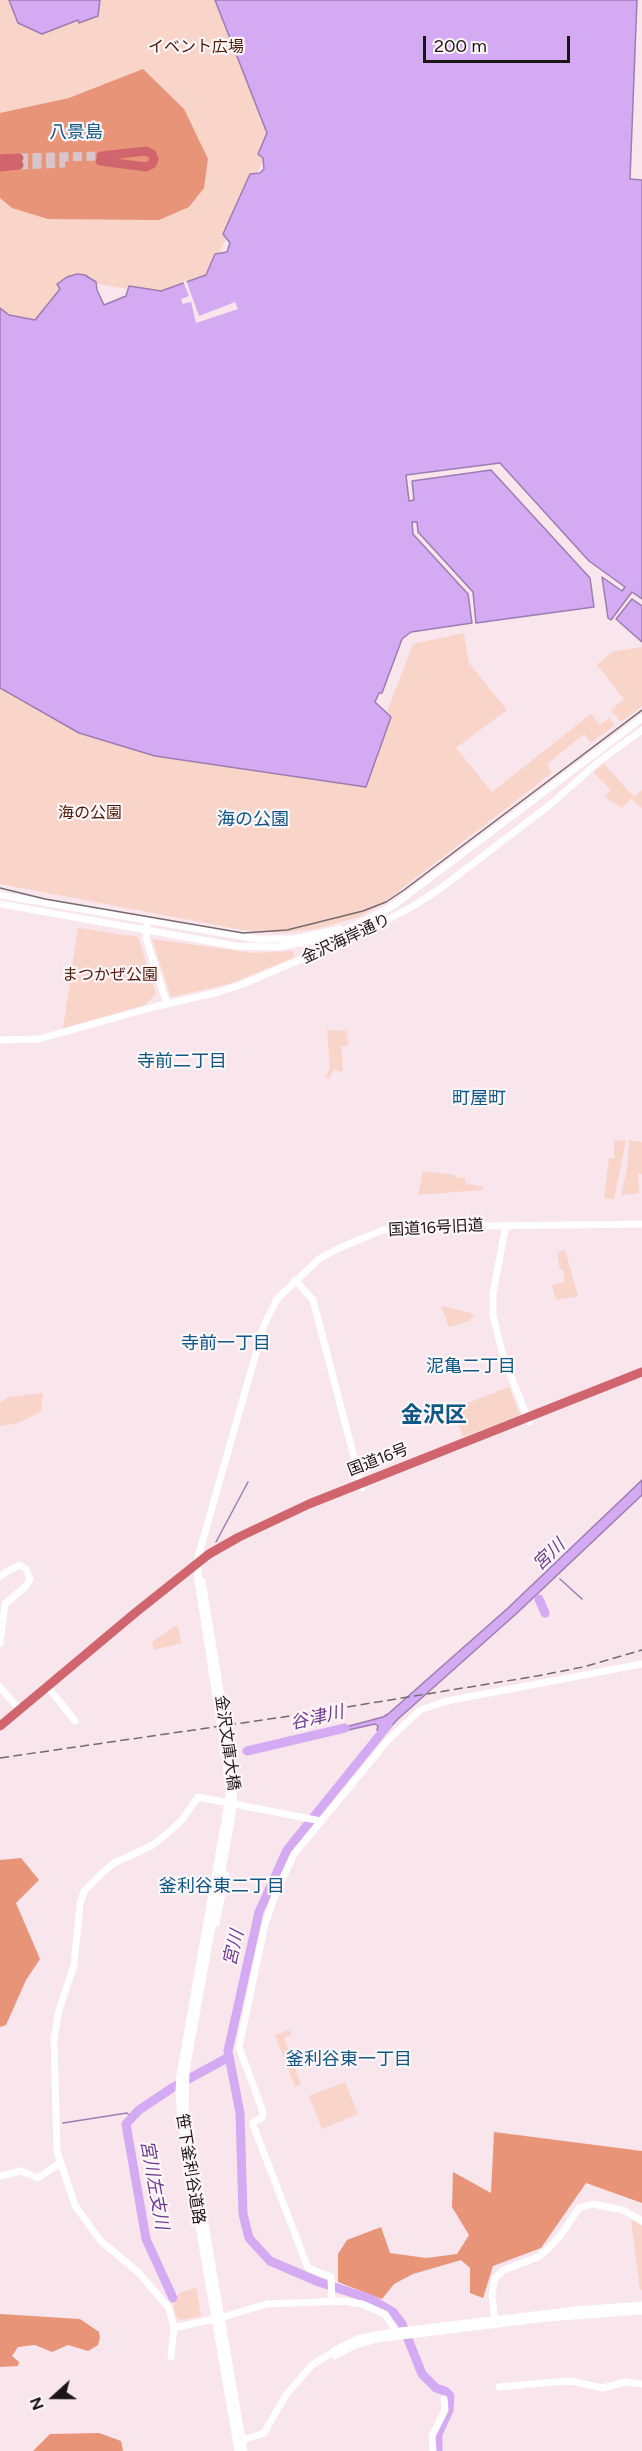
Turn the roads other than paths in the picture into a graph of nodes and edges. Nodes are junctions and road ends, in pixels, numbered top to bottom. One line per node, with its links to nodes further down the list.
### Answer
1 (101, 158): 1 (highway)
2 (19, 162): 3 (highway)
3 (1, 163)
4 (642, 718): 9 (street)
5 (642, 730): 11 (street, 金沢海岸通り)
6 (0, 895): 8 (street)
7 (0, 904): 10 (street)
8 (147, 921): 9 (street); 10 (street)
9 (358, 924): 10 (street)
10 (145, 931): 11 (street)
11 (167, 1004): 12 (street, 金沢海岸通り)
12 (0, 1040)
13 (642, 1224): 14 (street, 国道16号旧道)
14 (506, 1225): 15 (street, 国道16号旧道); 18 (street)
15 (295, 1280): 19 (street); 20 (street, 国道16号旧道)
16 (642, 1372): 18 (highway, 国道16号)
17 (642, 1378): 18 (highway, 国道16号)
18 (528, 1420): 19 (highway, 国道16号)
19 (362, 1485): 20 (highway, 国道16号)
20 (198, 1564): 25 (highway, 国道16号); 32 (street, 金沢文庫大橋)
21 (0, 1576): 22 (street)
22 (0, 1643)
23 (642, 1664): 31 (street)
24 (0, 1687): 26 (street)
25 (48, 1687): 26 (highway, 国道16号); 27 (street)
26 (20, 1710): 28 (highway, 国道16号)
27 (75, 1721)
28 (0, 1726)
29 (224, 1802): 30 (street); 33 (street); 36 (street)
30 (238, 1805): 31 (street); 34 (street)
31 (319, 1820): 39 (street)
32 (223, 1851): 33 (street, 笹下釜利谷道路); 34 (street, 笹下釜利谷道路)
33 (205, 1934): 35 (street, 笹下釜利谷道路)
34 (209, 1943): 35 (street, 笹下釜利谷道路)
35 (183, 2073): 42 (street, 笹下釜利谷道路)
36 (60, 2163): 37 (street); 44 (street)
37 (0, 2176)
38 (642, 2221): 43 (street)
39 (332, 2301): 42 (street); 45 (street)
40 (642, 2305): 43 (street)
41 (642, 2311): 43 (street)
42 (219, 2318): 44 (street); 50 (street, 笹下釜利谷道路)
43 (495, 2322): 45 (street)
44 (174, 2328): 46 (street)
45 (403, 2333): 50 (street)
46 (171, 2357)
47 (642, 2384): 48 (street)
48 (499, 2387)
49 (444, 2399): 52 (street)
50 (242, 2444): 51 (street, 笹下釜利谷道路)
51 (238, 2451)
52 (433, 2451)

